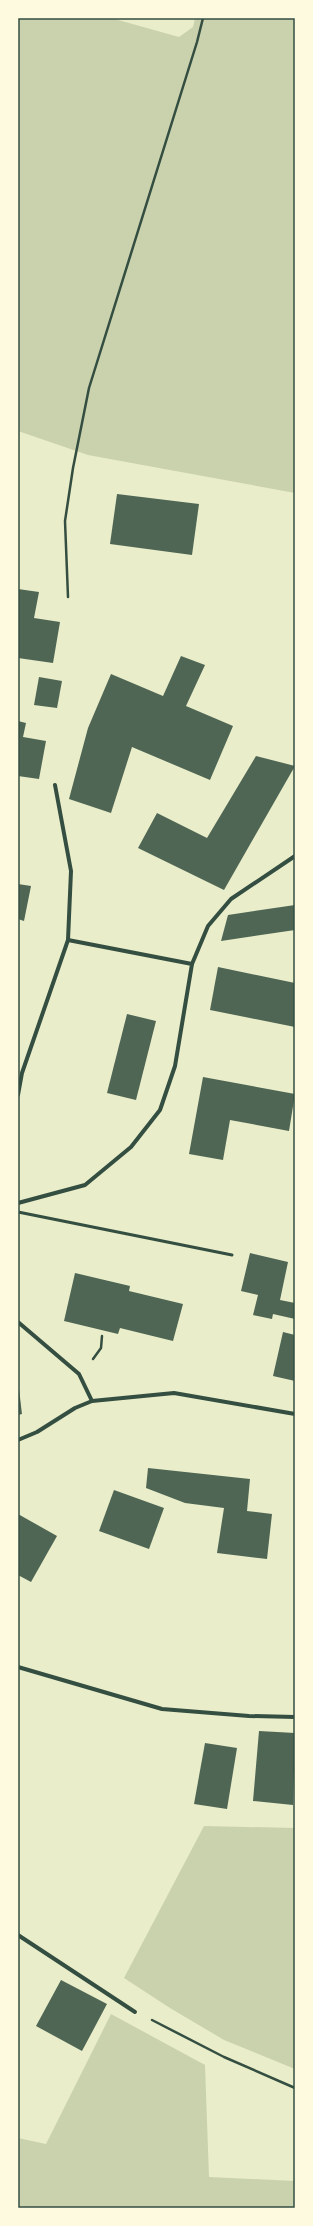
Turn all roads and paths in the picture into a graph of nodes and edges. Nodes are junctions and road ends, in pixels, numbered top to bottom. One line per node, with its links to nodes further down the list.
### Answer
1 (202, 18): 2 (path)
2 (68, 597)
3 (55, 785): 5 (street)
4 (295, 856): 6 (street)
5 (68, 940): 6 (street); 7 (street)
6 (192, 964): 8 (street)
7 (18, 1096)
8 (18, 1203)
9 (18, 1212): 10 (lane)
10 (232, 1254)
11 (18, 1322): 12 (street)
12 (92, 1401): 13 (street); 14 (street)
13 (295, 1414)
14 (18, 1440)
15 (18, 1667): 16 (street)
16 (295, 1717)
17 (18, 1935): 18 (street)
18 (136, 2012): 19 (path)
19 (295, 2088)

